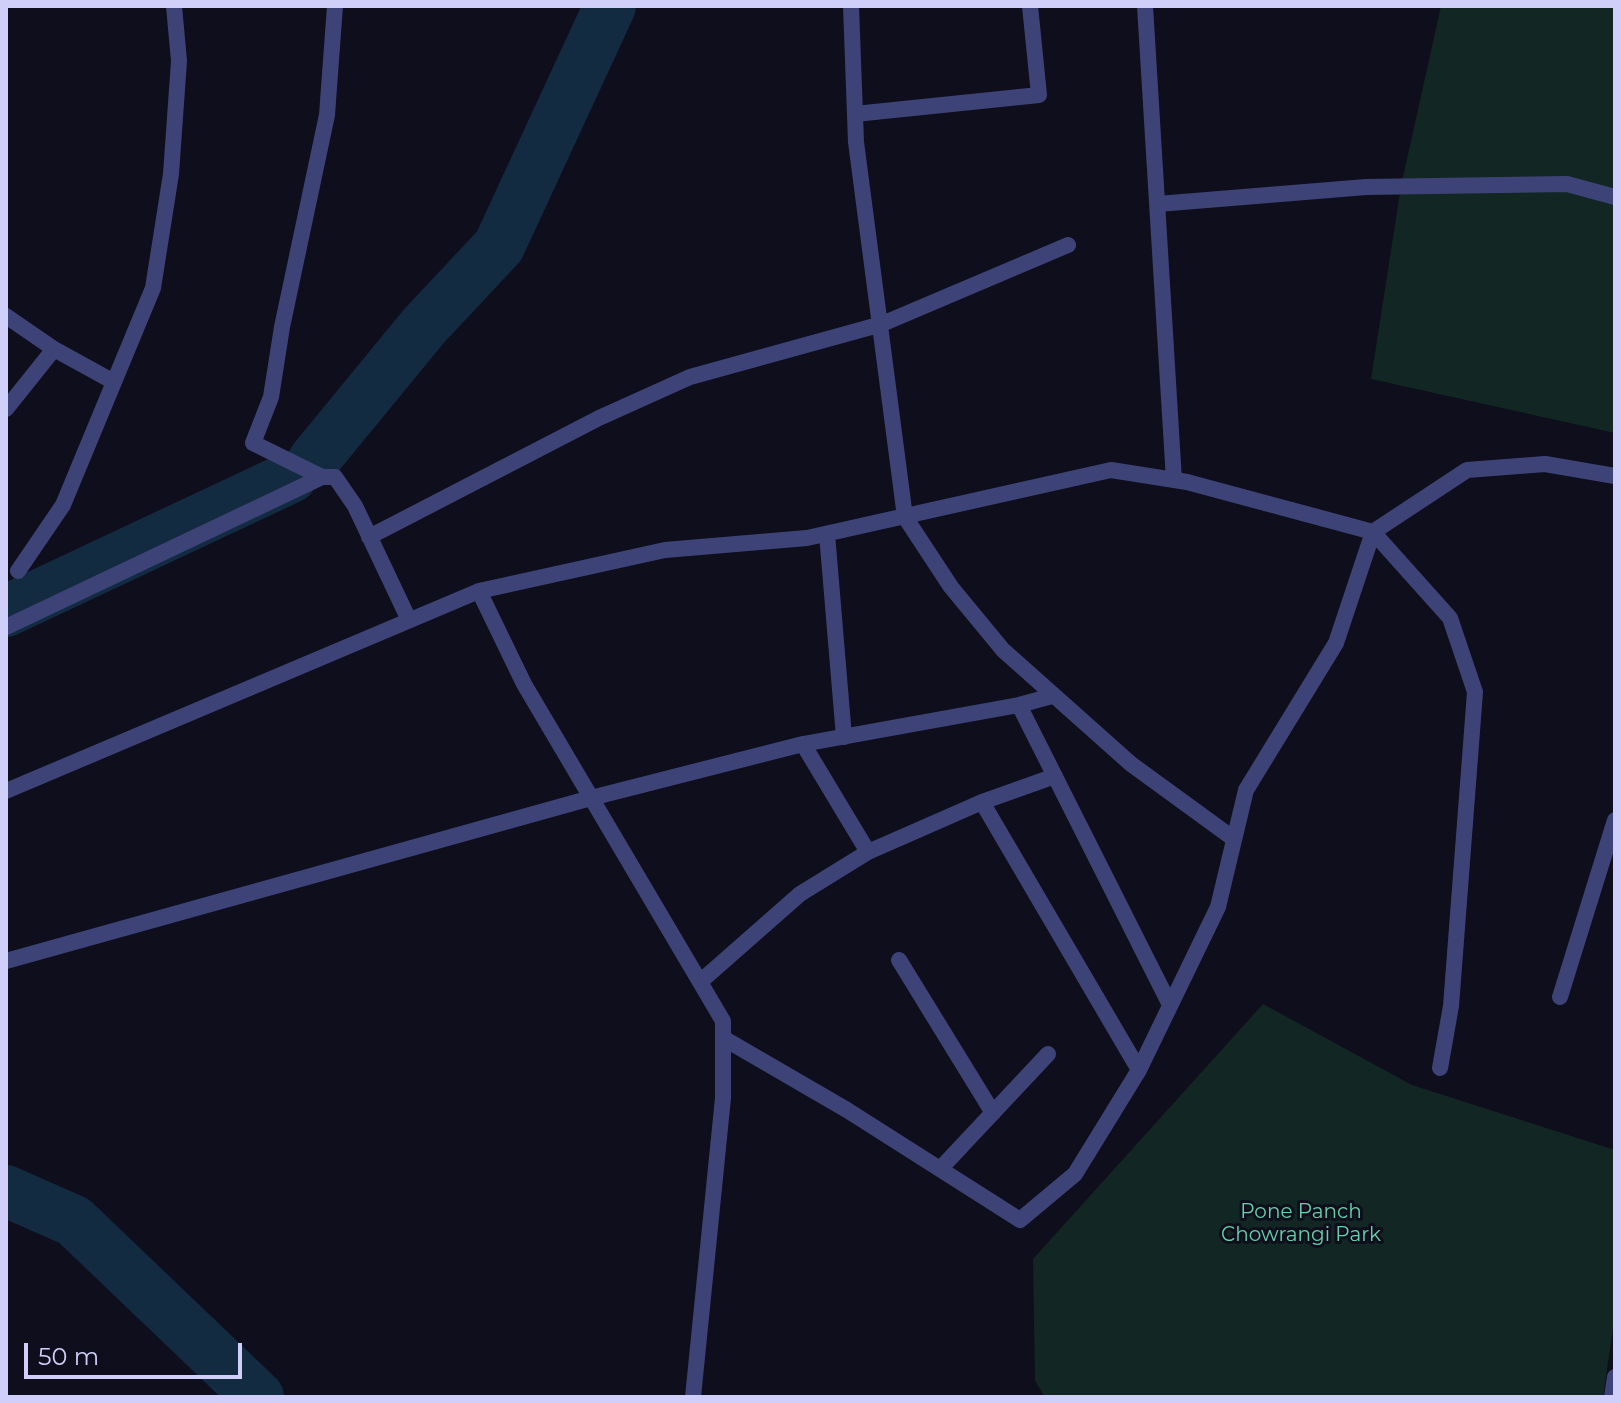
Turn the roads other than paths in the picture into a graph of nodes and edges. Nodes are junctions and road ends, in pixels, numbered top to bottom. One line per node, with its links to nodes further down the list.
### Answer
1 (174, 6): 13 (street)
2 (335, 6): 16 (street)
3 (851, 6): 6 (street)
4 (1030, 6): 6 (street)
5 (1145, 6): 8 (street)
6 (855, 114): 11 (street)
7 (1615, 197): 8 (street)
8 (1158, 204): 17 (street)
9 (1068, 245): 11 (street)
10 (6, 316): 12 (street)
11 (882, 324): 18 (street); 21 (street)
12 (54, 349): 13 (street); 14 (street)
13 (114, 382): 22 (street)
14 (6, 409)
15 (1615, 476): 19 (street)
16 (322, 477): 21 (street); 25 (street)
17 (1174, 480): 18 (street); 19 (street)
18 (905, 517): 20 (street); 26 (street)
19 (1373, 532): 35 (street); 44 (street)
20 (827, 534): 23 (street); 28 (street)
21 (369, 537): 24 (street)
22 (18, 571)
23 (479, 591): 24 (street); 32 (street)
24 (409, 620): 31 (street)
25 (6, 627)
26 (1052, 696): 27 (street); 35 (street)
27 (1019, 705): 28 (street); 30 (street)
28 (844, 737): 29 (street)
29 (803, 744): 32 (street); 36 (street)
30 (1055, 776): 33 (street); 41 (street)
31 (6, 791)
32 (591, 798): 38 (street); 39 (street)
33 (982, 802): 36 (street); 45 (street)
34 (1615, 820): 40 (street)
35 (1234, 839): 41 (street)
36 (868, 852): 39 (street)
37 (899, 960): 46 (street)
38 (6, 961)
39 (700, 982): 42 (street)
40 (1560, 997)
41 (1170, 1005): 45 (street)
42 (723, 1038): 47 (street); 49 (street)
43 (1048, 1054): 46 (street)
44 (1440, 1068)
45 (1139, 1070): 47 (street)
46 (993, 1113): 47 (street)
47 (941, 1168)
48 (1615, 1377): 50 (street)
49 (693, 1397)
50 (1612, 1397)

